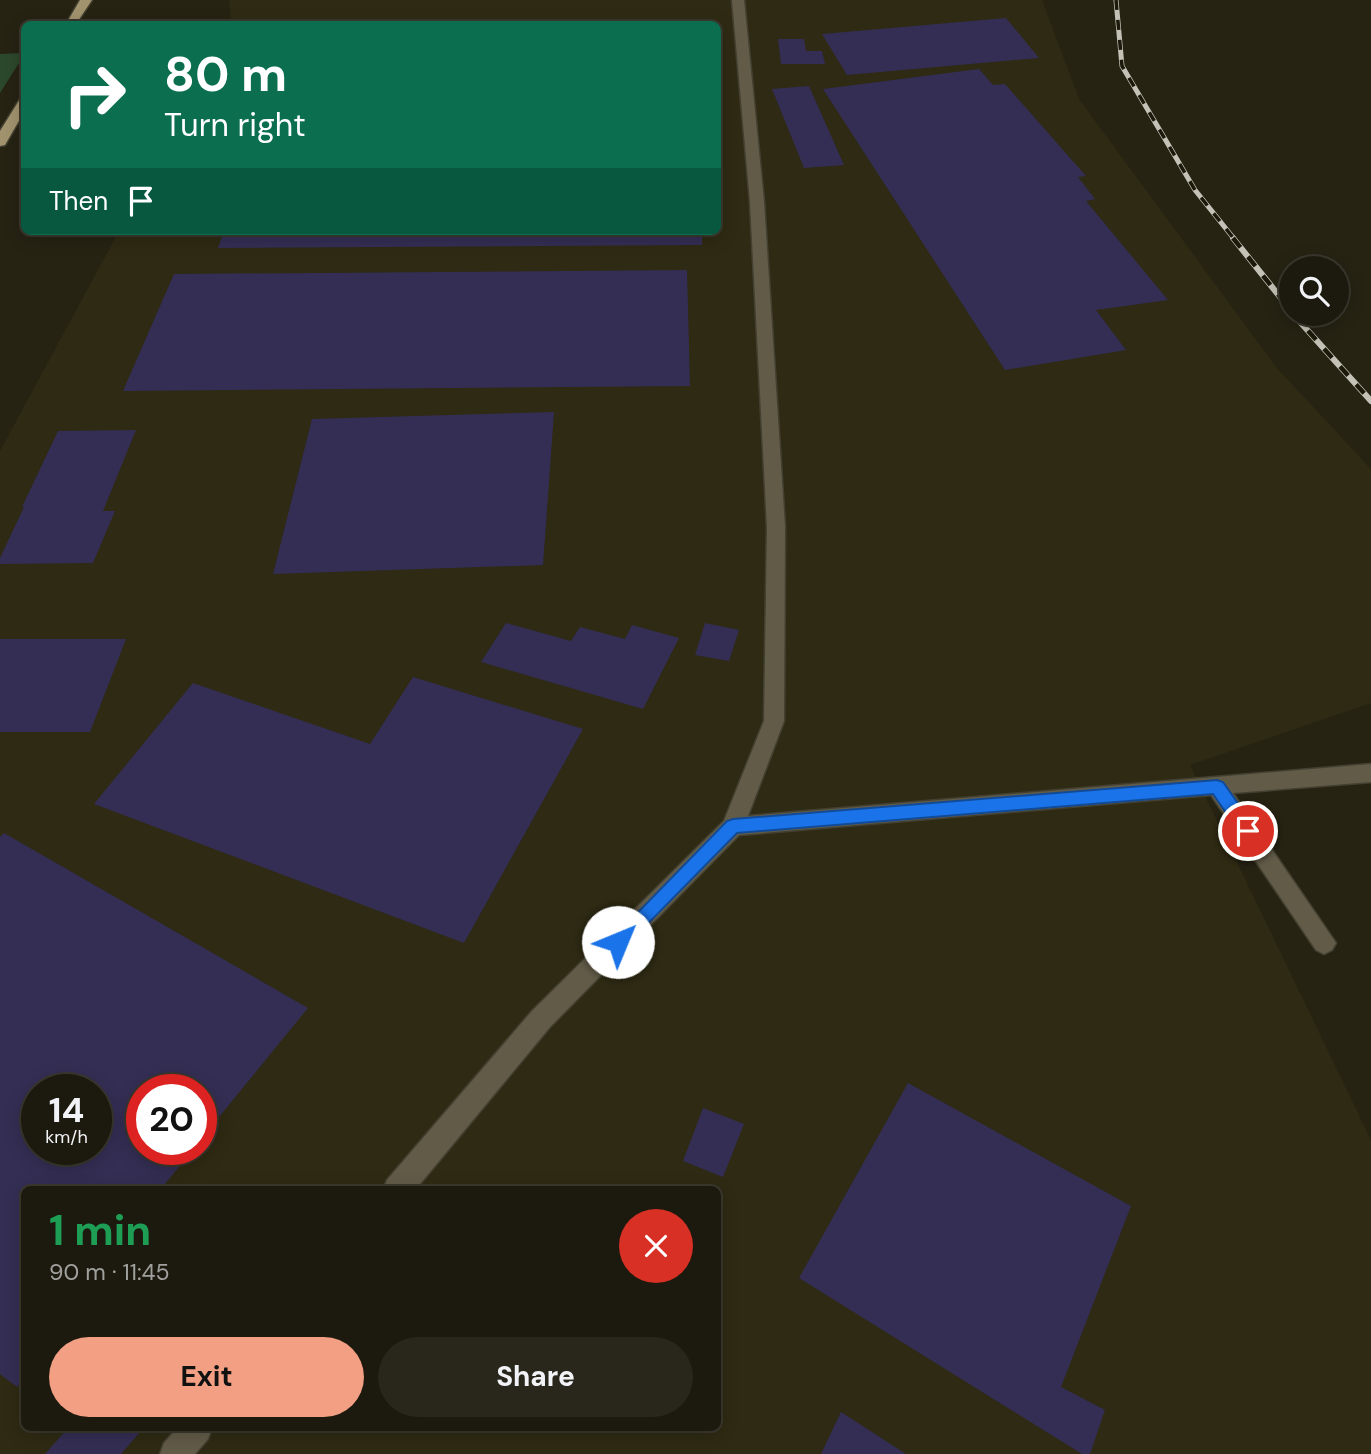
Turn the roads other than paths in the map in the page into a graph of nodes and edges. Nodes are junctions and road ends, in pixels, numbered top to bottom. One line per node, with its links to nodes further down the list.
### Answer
1 (86, 0): 3 (main road)
2 (738, 0): 8 (lane)
3 (73, 21)
4 (21, 107): 5 (main road)
5 (0, 142)
6 (1371, 773): 7 (lane)
7 (1217, 787): 8 (lane); 9 (lane)
8 (733, 826): 10 (lane)
9 (1324, 943)
10 (400, 1186)
11 (194, 1431): 12 (lane)
12 (175, 1454)

